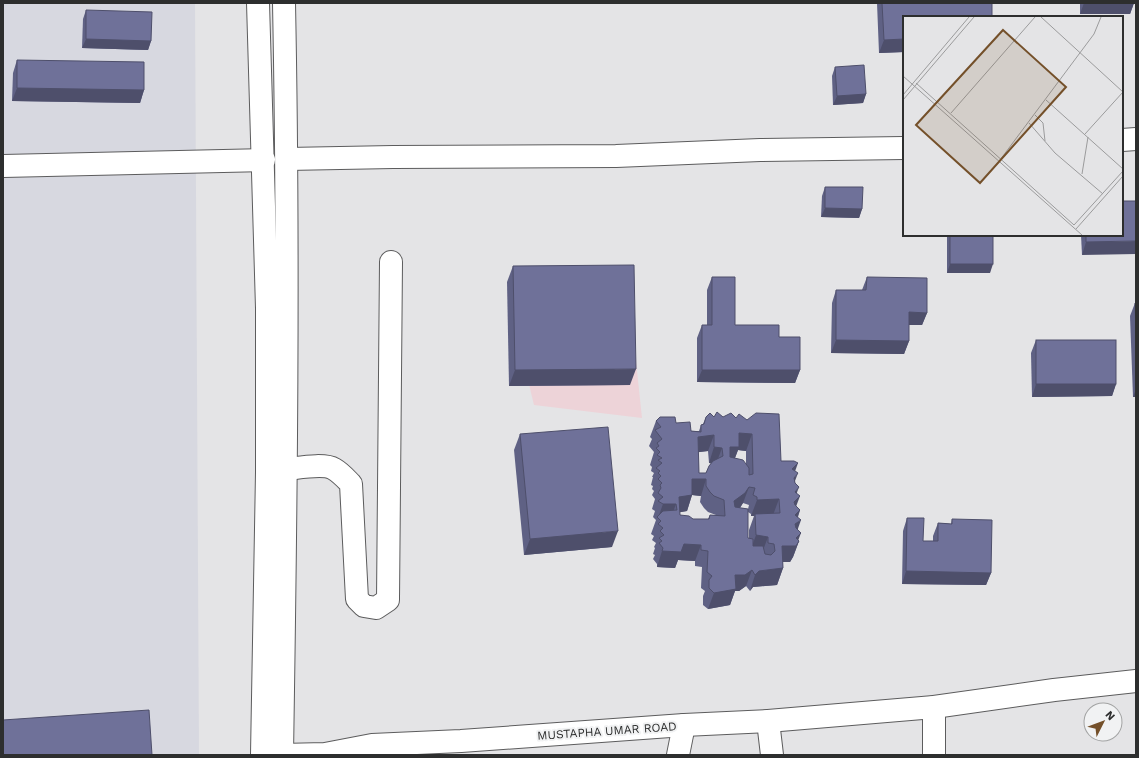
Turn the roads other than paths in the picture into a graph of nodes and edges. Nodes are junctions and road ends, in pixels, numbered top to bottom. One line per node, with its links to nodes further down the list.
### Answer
1 (258, 3): 7 (street)
2 (284, 3): 6 (street)
3 (1136, 139): 4 (street)
4 (1123, 140)
5 (903, 148): 6 (street)
6 (287, 159): 10 (street)
7 (264, 160): 8 (street); 15 (street)
8 (3, 166)
9 (391, 262): 10 (street)
10 (286, 469): 16 (street)
11 (1136, 680): 12 (street, MUSTAPHA UMAR ROAD)
12 (934, 707): 13 (street, MUSTAPHA UMAR ROAD); 19 (street)
13 (768, 721): 14 (street, MUSTAPHA UMAR ROAD); 18 (street)
14 (684, 725): 16 (street, MUSTAPHA UMAR ROAD); 17 (street)
15 (262, 755)
16 (282, 755)
17 (678, 755)
18 (772, 755)
19 (934, 755)

